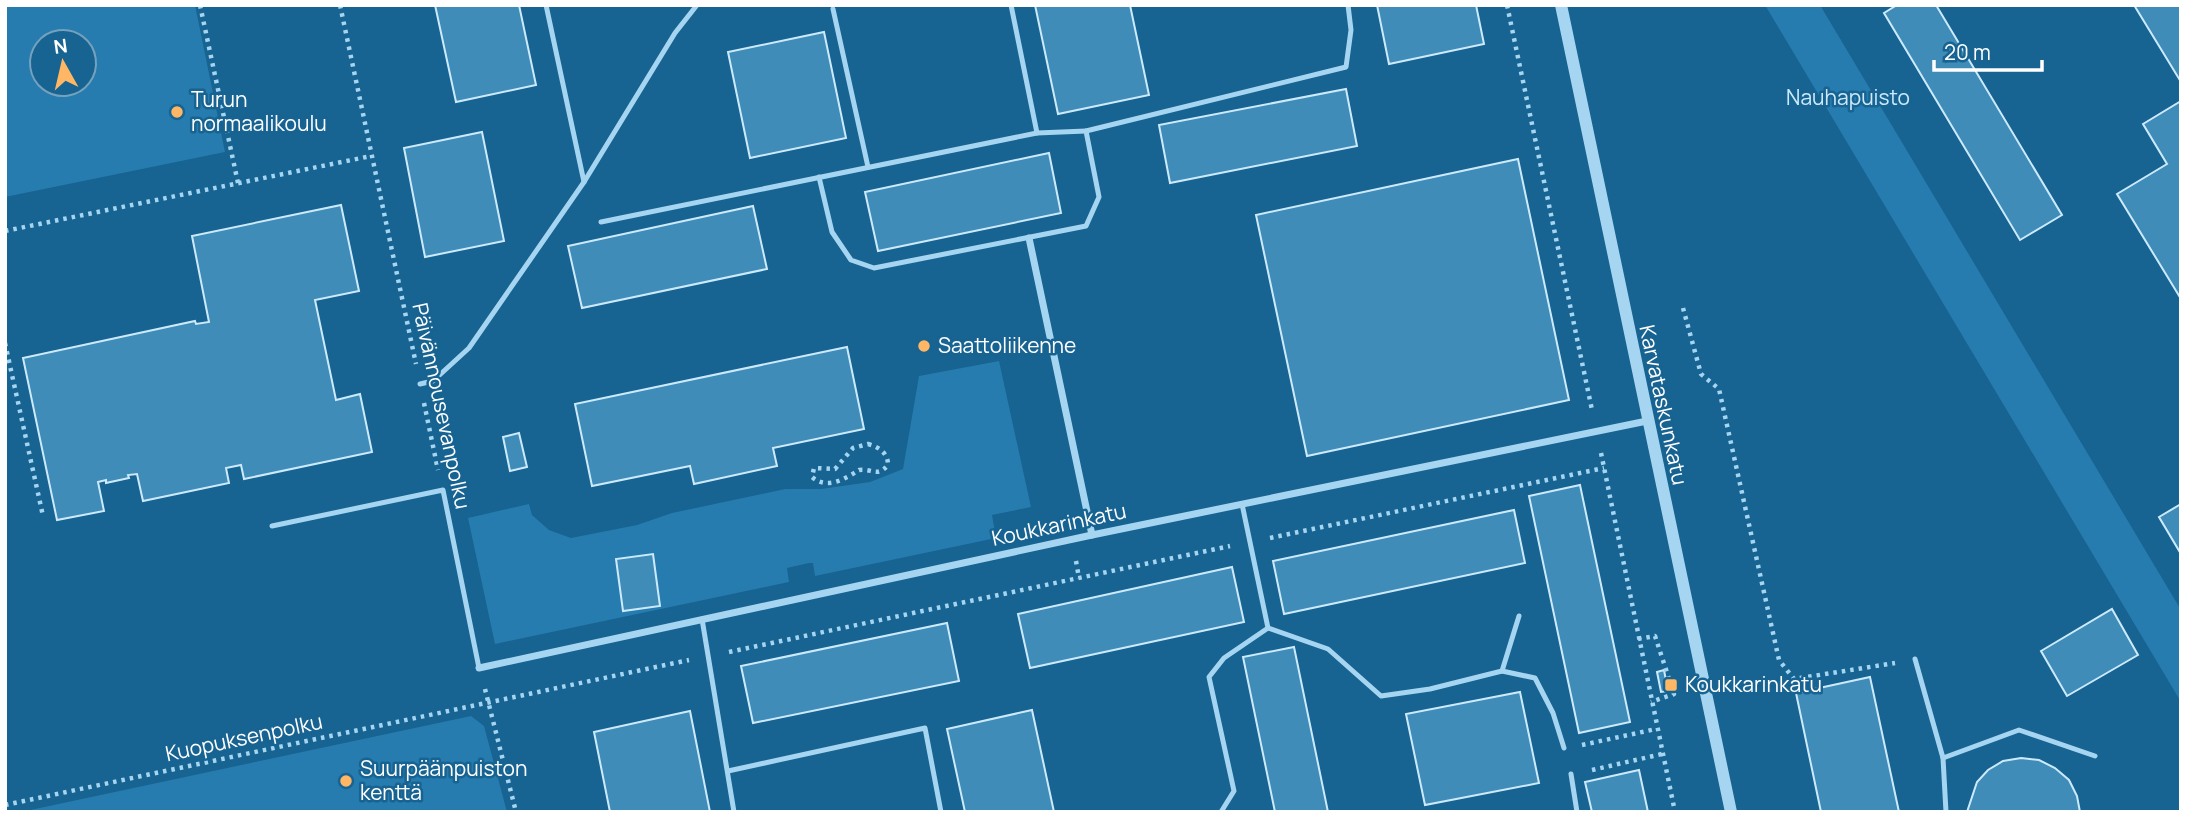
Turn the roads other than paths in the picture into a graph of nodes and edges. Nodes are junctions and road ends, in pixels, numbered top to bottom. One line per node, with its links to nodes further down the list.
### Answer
1 (546, 5): 11 (lane)
2 (697, 5): 11 (lane)
3 (1011, 5): 8 (lane)
4 (1348, 5): 7 (lane)
5 (1561, 5): 15 (street, Karvataskunkatu)
6 (833, 9): 9 (lane)
7 (1086, 131): 8 (lane); 13 (lane)
8 (1037, 133): 9 (lane)
9 (868, 167): 10 (lane)
10 (819, 177): 12 (lane); 13 (lane)
11 (584, 182): 14 (lane)
12 (601, 222)
13 (1028, 238): 18 (street)
14 (420, 384)
15 (1647, 421): 16 (street, Koukkarinkatu); 34 (street, Karvataskunkatu)
16 (1242, 505): 18 (street, Koukkarinkatu); 21 (lane)
17 (272, 526): 23 (lane, Päivännousevanpolku)
18 (1092, 535): 20 (street, Koukkarinkatu)
19 (1519, 616): 24 (lane)
20 (702, 619): 23 (street, Koukkarinkatu); 28 (lane)
21 (1268, 628): 24 (lane); 32 (lane)
22 (1915, 659): 27 (lane)
23 (478, 668)
24 (1502, 671): 25 (lane)
25 (1564, 748)
26 (2095, 756): 27 (lane)
27 (1943, 758): 35 (lane)
28 (728, 771): 30 (lane); 31 (lane)
29 (1571, 774): 33 (lane)
30 (734, 812)
31 (941, 812)
32 (1222, 812)
33 (1577, 812)
34 (1731, 812)
35 (1946, 812)

